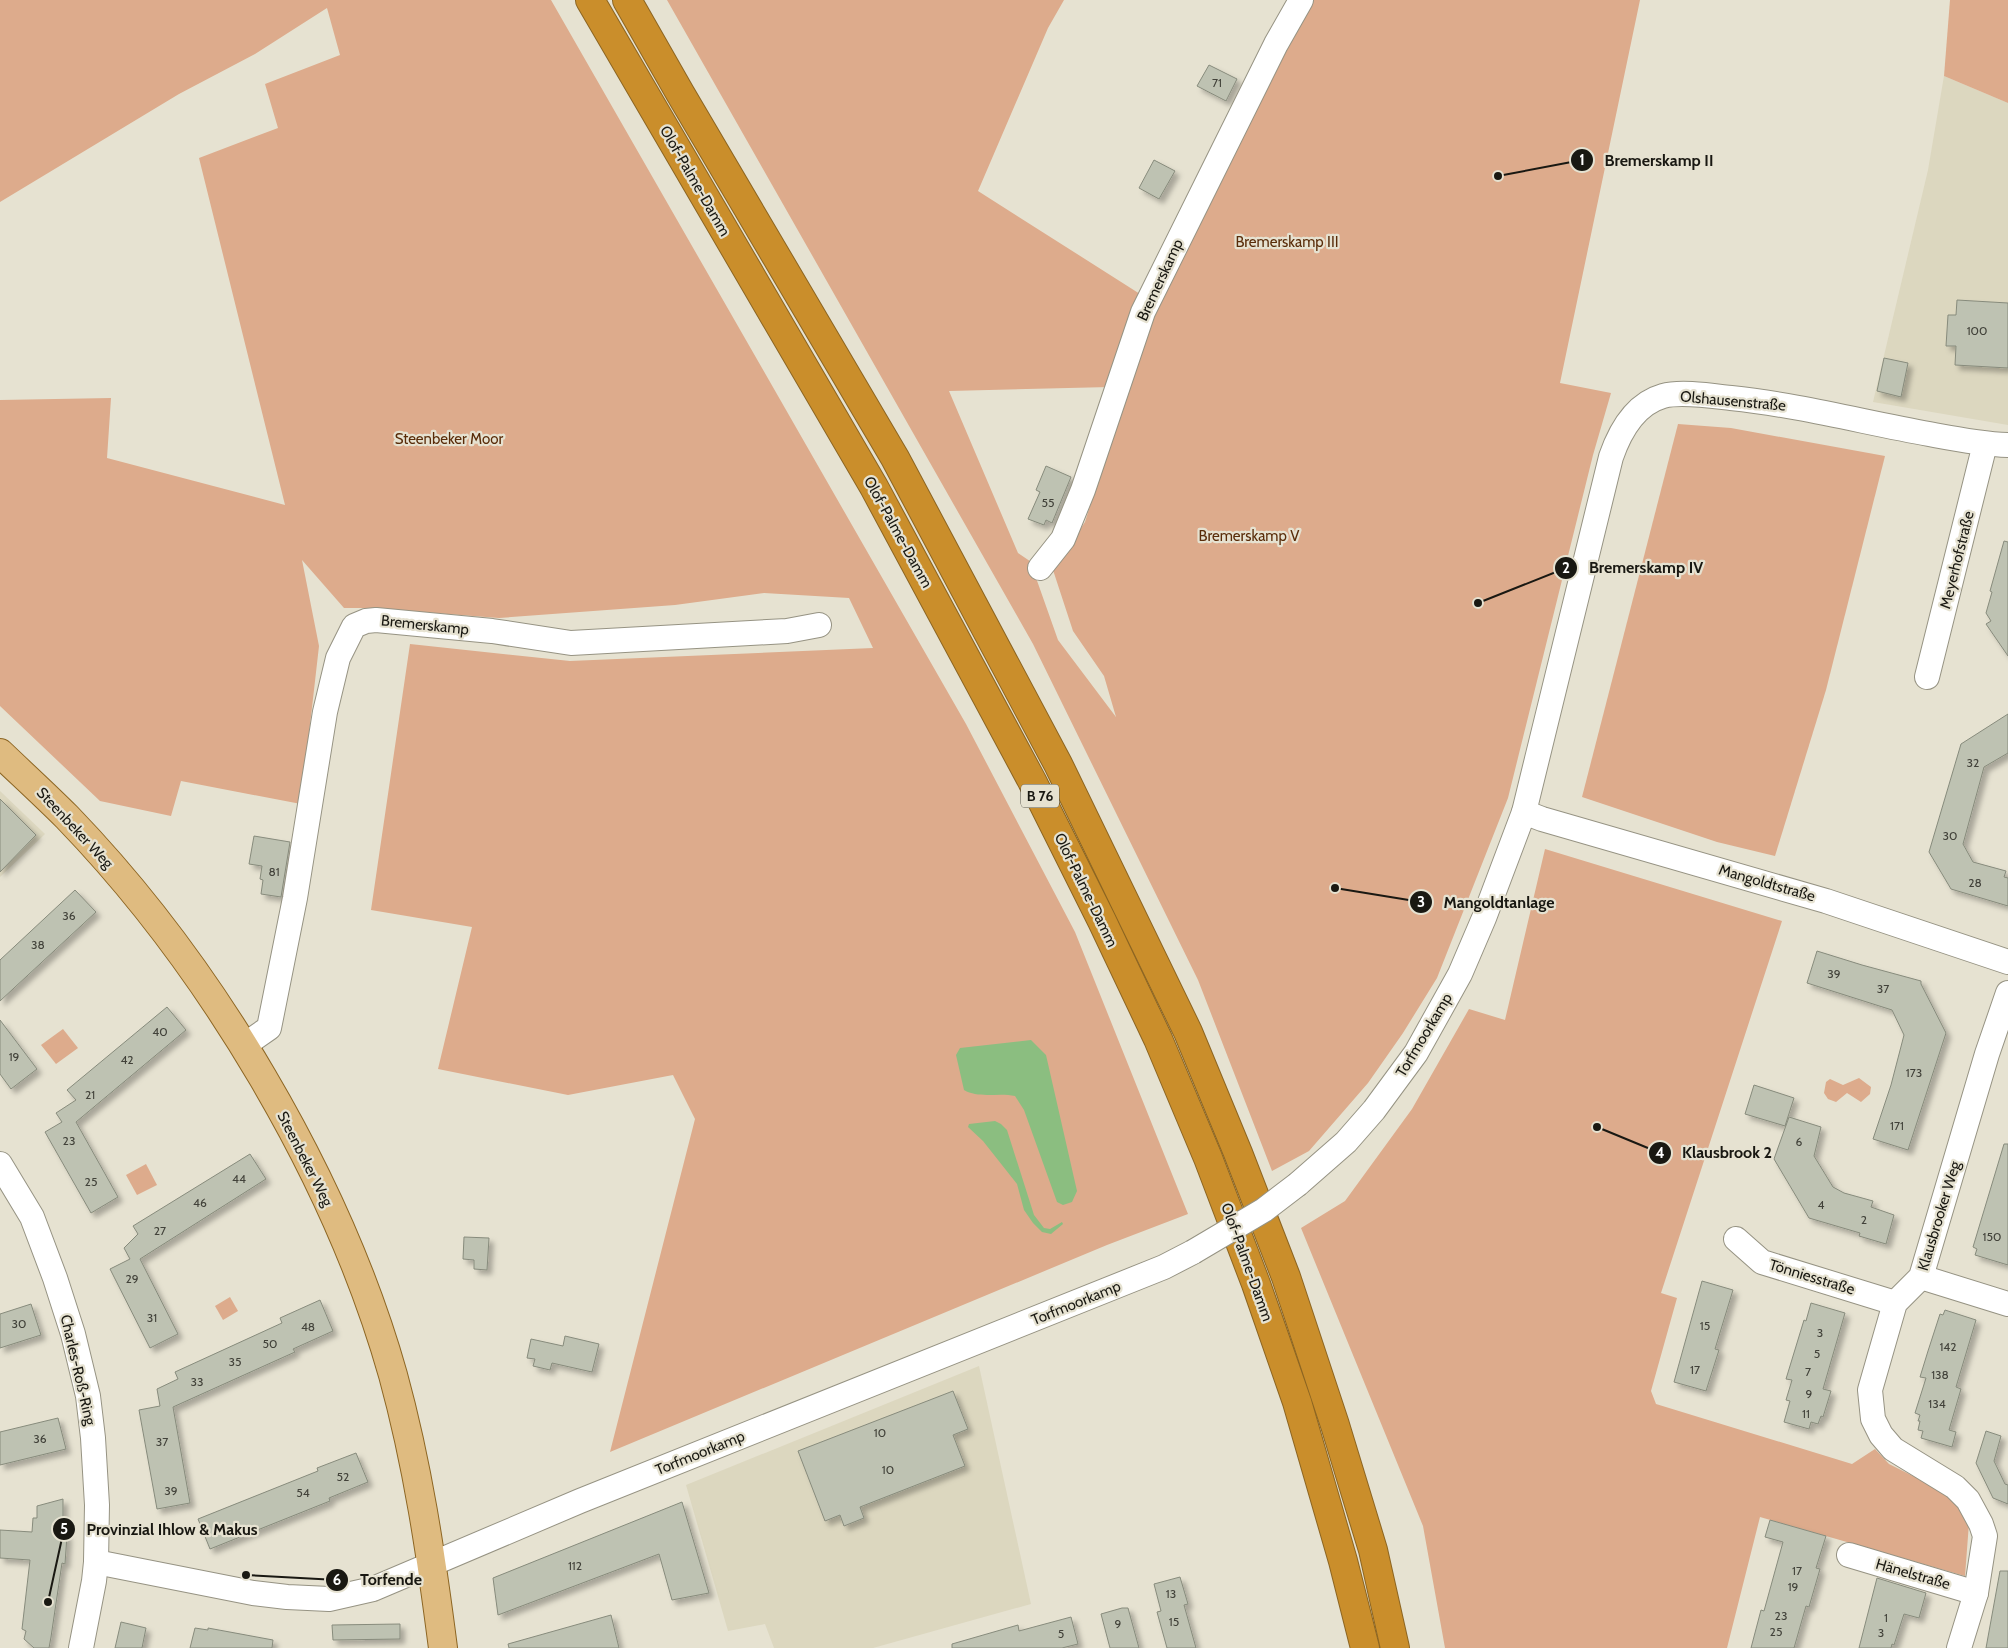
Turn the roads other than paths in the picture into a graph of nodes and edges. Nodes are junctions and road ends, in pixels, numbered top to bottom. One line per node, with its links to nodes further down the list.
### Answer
1 (590, 0): 24 (highway, Olof-Palme-Damm / B 76)
2 (627, 0): 25 (highway, Olof-Palme-Damm / B 76)
3 (1301, 0): 5 (street, Bremerskamp)
4 (1997, 444): 7 (street, Meyerhofstraße); 9 (street, Olshausenstraße)
5 (1040, 568)
6 (819, 624): 12 (street, Bremerskamp)
7 (1927, 676)
8 (0, 753): 12 (main road, Steenbeker Weg)
9 (1524, 812): 10 (street, Mangoldtstraße); 20 (street, Torfmoorkamp, bridge)
10 (2008, 962)
11 (2008, 993): 15 (street, Klausbrooker Weg)
12 (243, 1046): 20 (main road, Steenbeker Weg)
13 (0, 1164): 19 (street, Charles-Roß-Ring)
14 (1736, 1239): 16 (street, Tönniesstraße)
15 (1921, 1277): 16 (street, Klausbrooker Weg); 17 (street)
16 (1895, 1303): 21 (street, Klausbrooker Weg)
17 (2008, 1304)
18 (1849, 1555): 21 (street, Hänelstraße)
19 (96, 1562): 20 (street, Torfmoorkamp); 22 (street, Charles-Roß-Ring)
20 (432, 1564): 23 (main road, Steenbeker Weg)
21 (1976, 1593): 26 (street, Klausbrooker Weg)
22 (81, 1648)
23 (443, 1648)
24 (1365, 1648)
25 (1395, 1648)
26 (1959, 1648)

